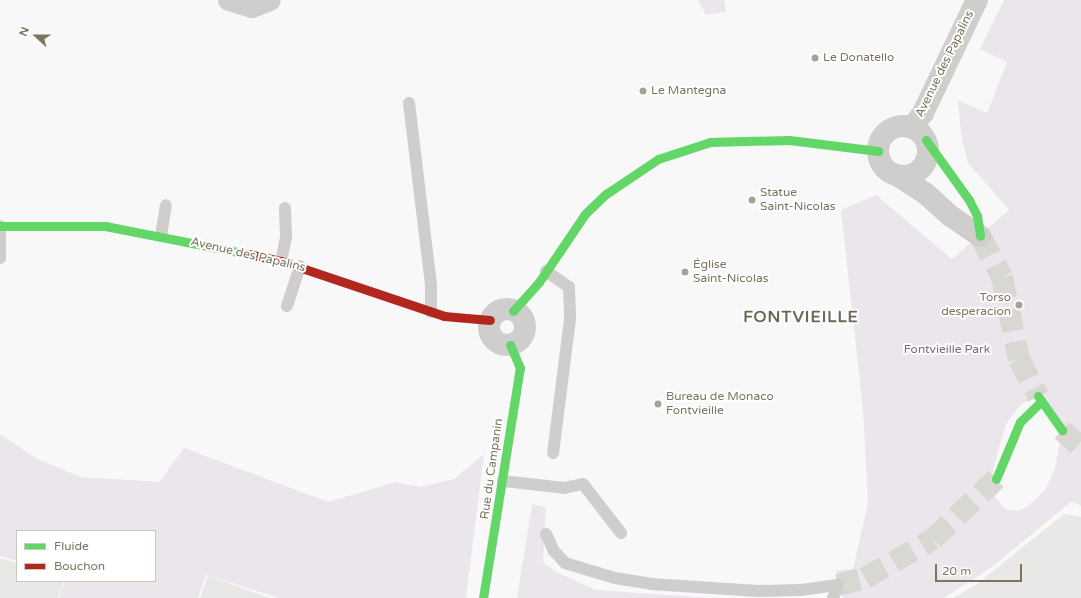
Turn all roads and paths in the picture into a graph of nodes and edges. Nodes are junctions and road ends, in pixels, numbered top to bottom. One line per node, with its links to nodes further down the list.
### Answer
1 (229, 0): 2 (street)
2 (270, 0)
3 (977, 0): 5 (street, Avenue des Papalins)
4 (409, 103): 19 (lane)
5 (919, 134): 6 (street); 7 (street); 12 (street)
6 (878, 151): 7 (street); 16 (street)
7 (897, 175): 12 (street)
8 (166, 205): 11 (lane)
9 (285, 208): 14 (lane)
10 (0, 226): 11 (street, Avenue des Papalins); 13 (lane)
11 (161, 236): 14 (street, Avenue des Papalins)
12 (980, 236)
13 (0, 258)
14 (281, 261): 15 (street, Avenue des Papalins)
15 (300, 266): 17 (lane); 19 (street, Avenue des Papalins)
16 (546, 272): 18 (street); 23 (lane)
17 (286, 306)
18 (514, 311): 20 (street); 21 (street)
19 (431, 312): 20 (street, Avenue des Papalins)
20 (490, 320): 21 (street)
21 (510, 345): 25 (street, Rue du Campanin)
22 (1062, 430): 24 (street)
23 (553, 453)
24 (996, 479)
25 (503, 481): 26 (lane); 28 (street, Rue du Campanin)
26 (621, 533)
27 (546, 534): 29 (lane)
28 (483, 598)
29 (833, 598)

